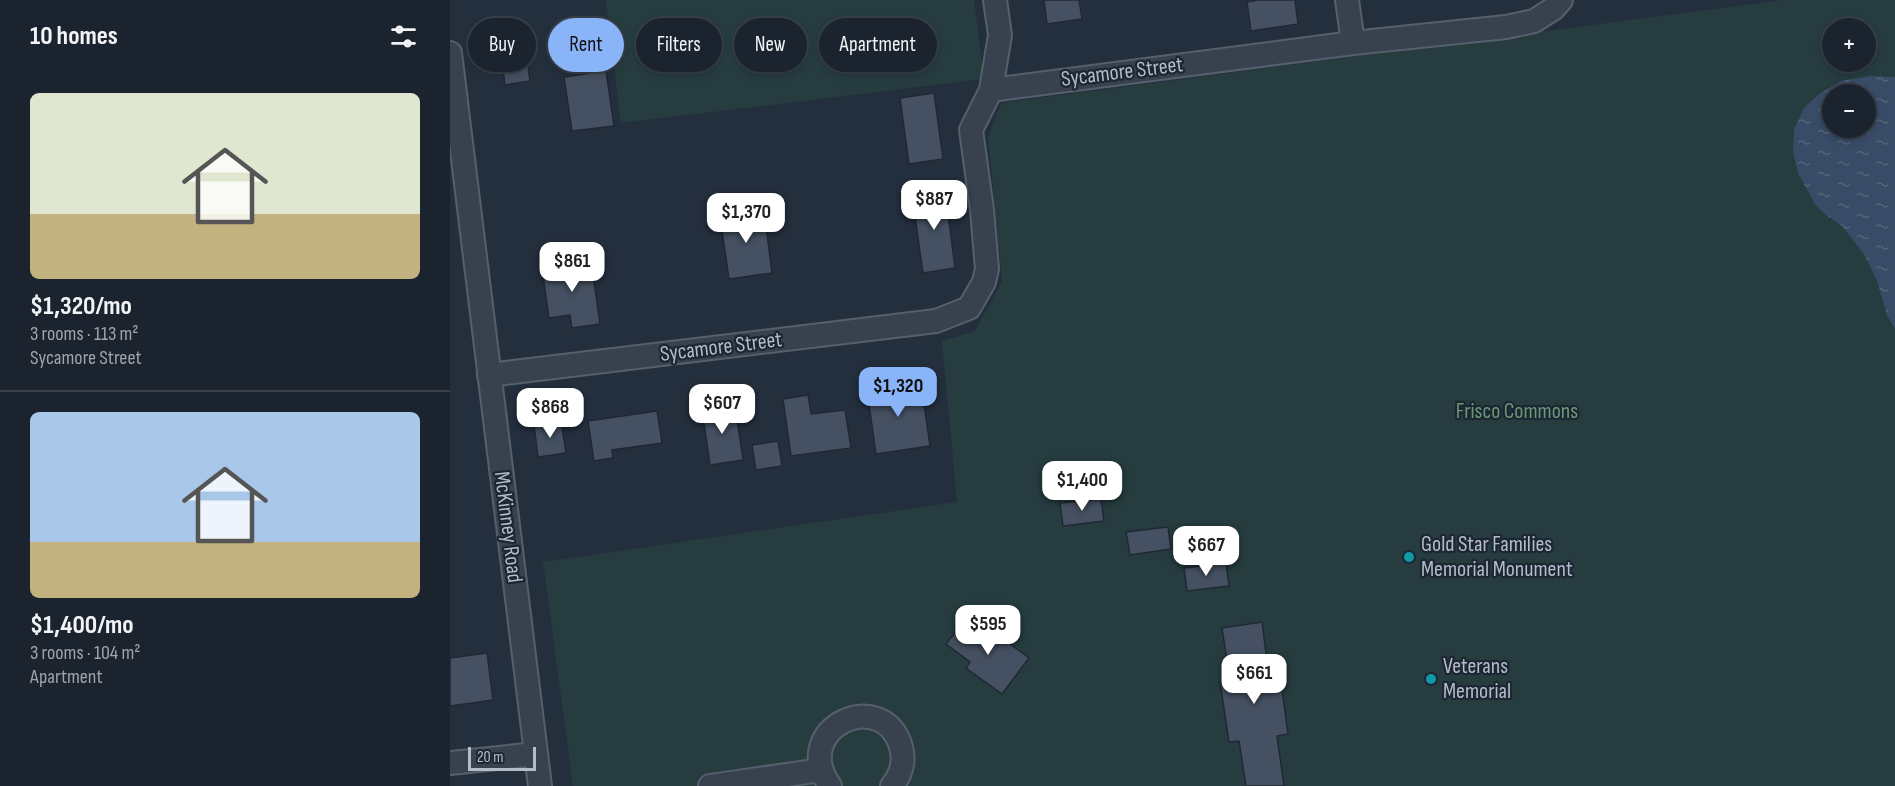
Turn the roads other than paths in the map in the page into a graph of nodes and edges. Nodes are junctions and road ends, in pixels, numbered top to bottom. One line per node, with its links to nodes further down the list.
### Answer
1 (995, 0): 6 (street)
2 (1347, 0): 4 (street)
3 (1561, 0): 4 (street, Sycamore Street)
4 (1353, 43): 6 (street, Sycamore Street)
5 (450, 53): 7 (street, McKinney Road)
6 (992, 90): 7 (street, Sycamore Street)
7 (489, 375): 8 (street, McKinney Road)
8 (536, 754): 9 (street); 11 (street, McKinney Road)
9 (450, 763)
10 (826, 778): 12 (street); 13 (street)
11 (540, 786)
12 (710, 786)
13 (892, 786)

